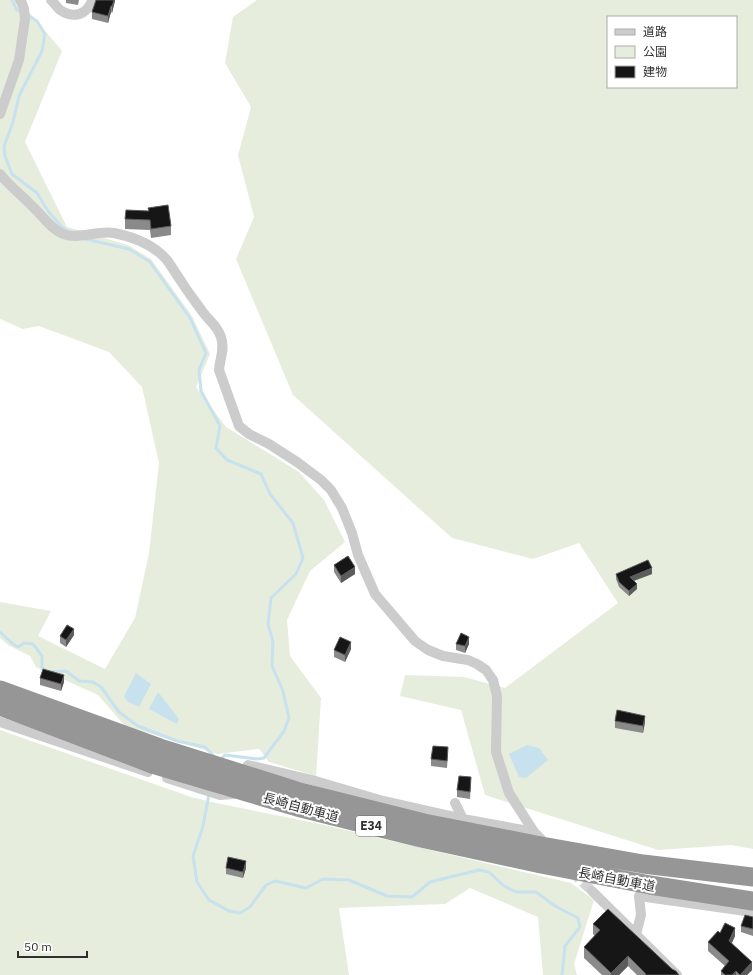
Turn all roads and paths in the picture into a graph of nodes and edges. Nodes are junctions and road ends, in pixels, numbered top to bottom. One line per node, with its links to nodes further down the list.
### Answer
1 (51, 0): 2 (street)
2 (92, 1)
3 (23, 9): 4 (street)
4 (0, 114)
5 (0, 174): 10 (street)
6 (0, 690): 11 (highway, 長崎自動車道 / E34)
7 (0, 706): 13 (highway, 長崎自動車道 / E34)
8 (0, 722): 10 (street)
9 (455, 803): 10 (street)
10 (463, 819)
11 (753, 877)
12 (592, 892): 15 (street)
13 (753, 901)
14 (753, 912): 15 (street)
15 (636, 934): 16 (street)
16 (677, 975)

